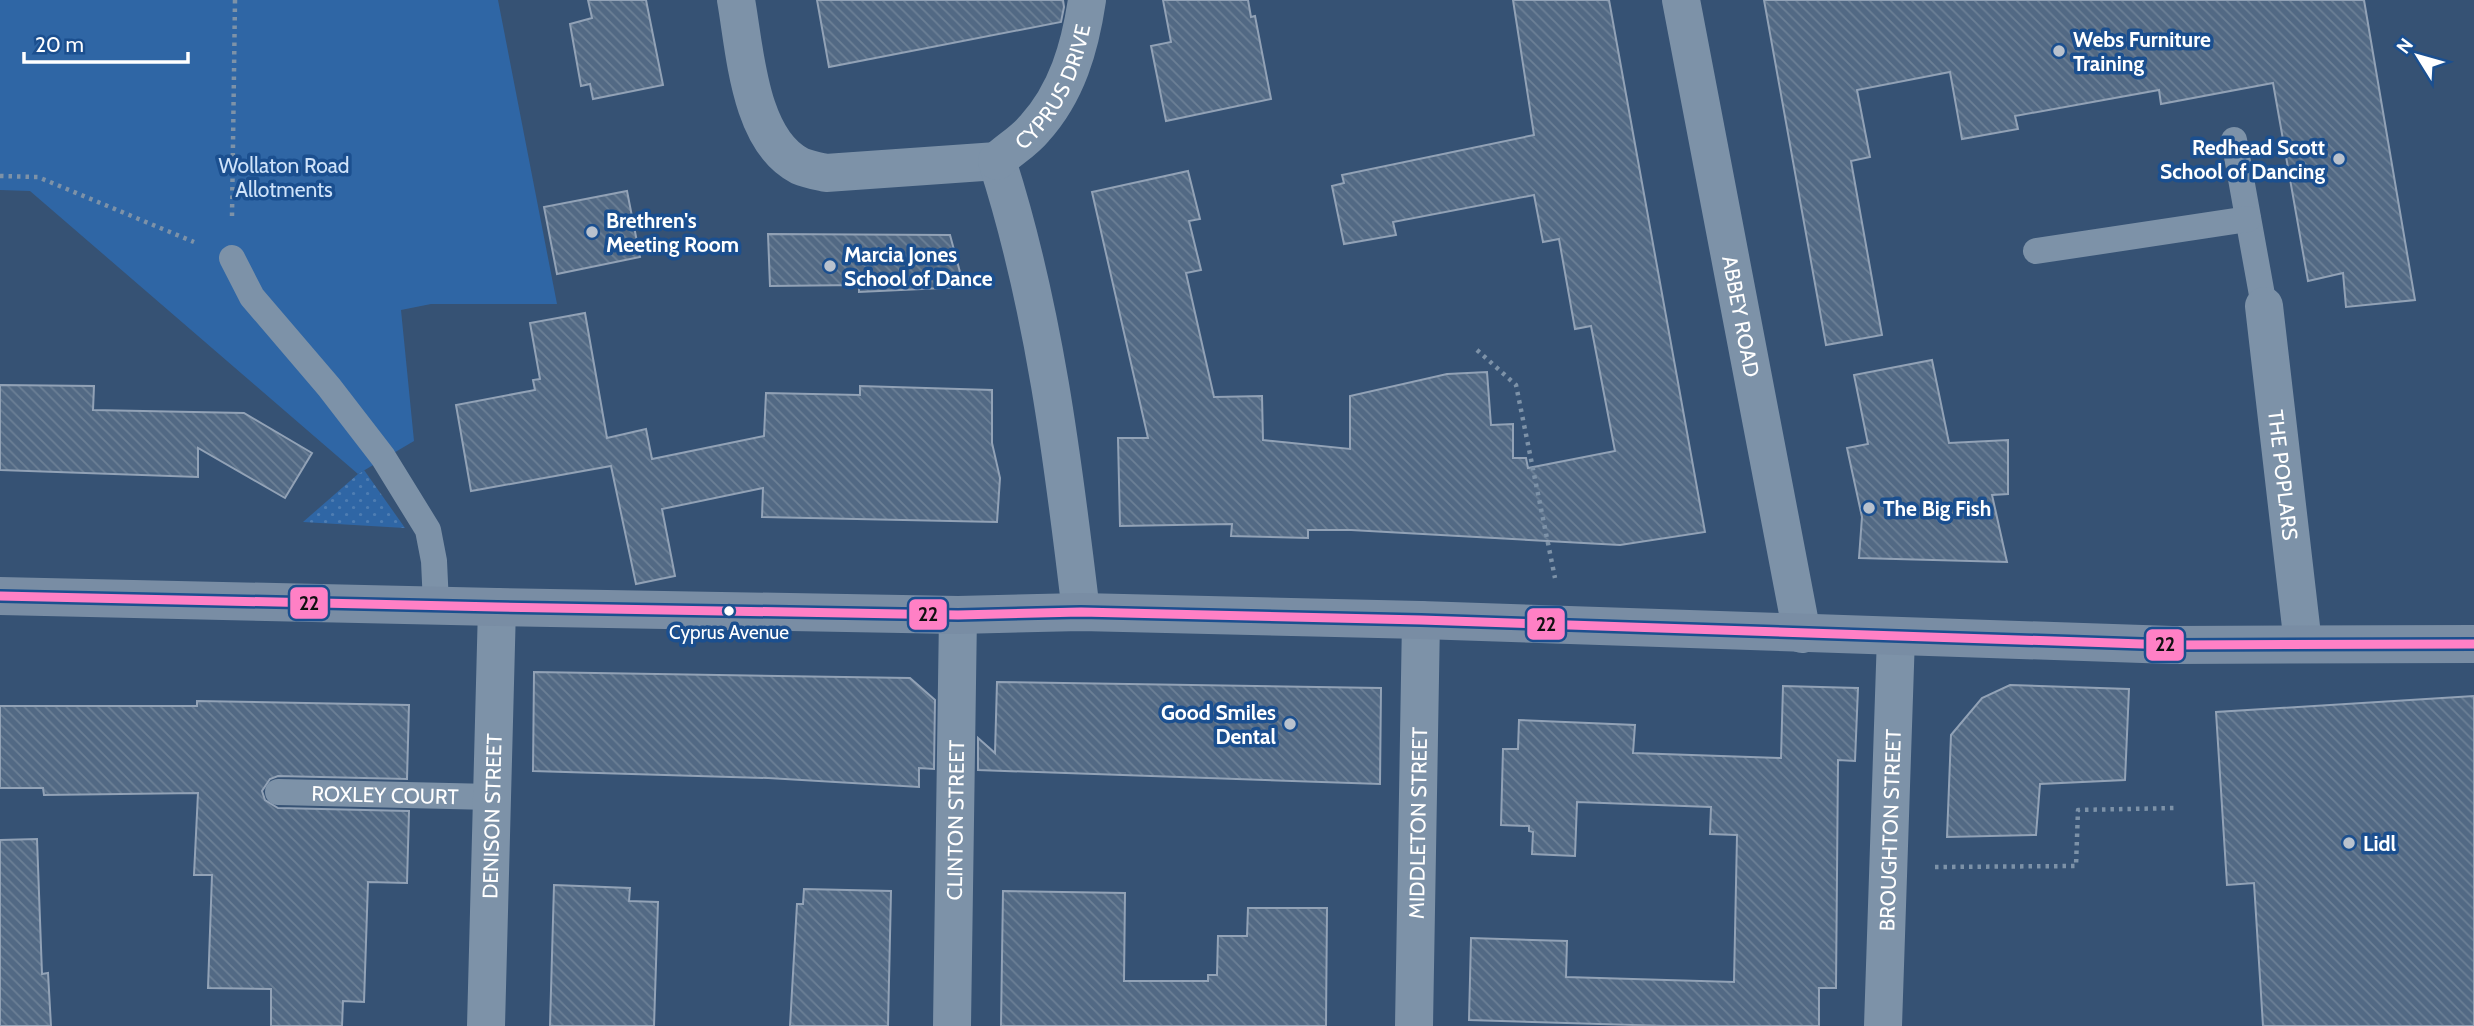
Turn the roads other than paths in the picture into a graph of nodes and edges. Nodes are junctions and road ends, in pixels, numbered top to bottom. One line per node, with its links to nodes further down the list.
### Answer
1 (736, 0): 5 (street)
2 (1087, 0): 5 (street, CYPRUS DRIVE)
3 (1681, 0): 16 (street, ABBEY ROAD)
4 (2234, 140): 6 (lane)
5 (997, 161): 13 (street)
6 (2248, 219): 7 (lane); 9 (lane)
7 (2036, 251)
8 (232, 258): 11 (lane)
9 (2264, 306): 19 (street, THE POPLARS)
10 (0, 596): 11 (main road)
11 (436, 604): 12 (main road)
12 (497, 607): 14 (main road); 21 (street, DENISON STREET)
13 (1081, 612): 14 (main road); 15 (main road)
14 (958, 614): 23 (street, CLINTON STREET)
15 (1421, 620): 16 (main road); 24 (street, MIDDLETON STREET)
16 (1802, 634): 17 (main road)
17 (1896, 636): 19 (main road); 25 (street, BROUGHTON STREET)
18 (2474, 643): 19 (main road)
19 (2303, 644)
20 (278, 792): 21 (lane, ROXLEY COURT)
21 (492, 797): 22 (street, DENISON STREET)
22 (486, 1026)
23 (952, 1026)
24 (1414, 1026)
25 (1883, 1026)

